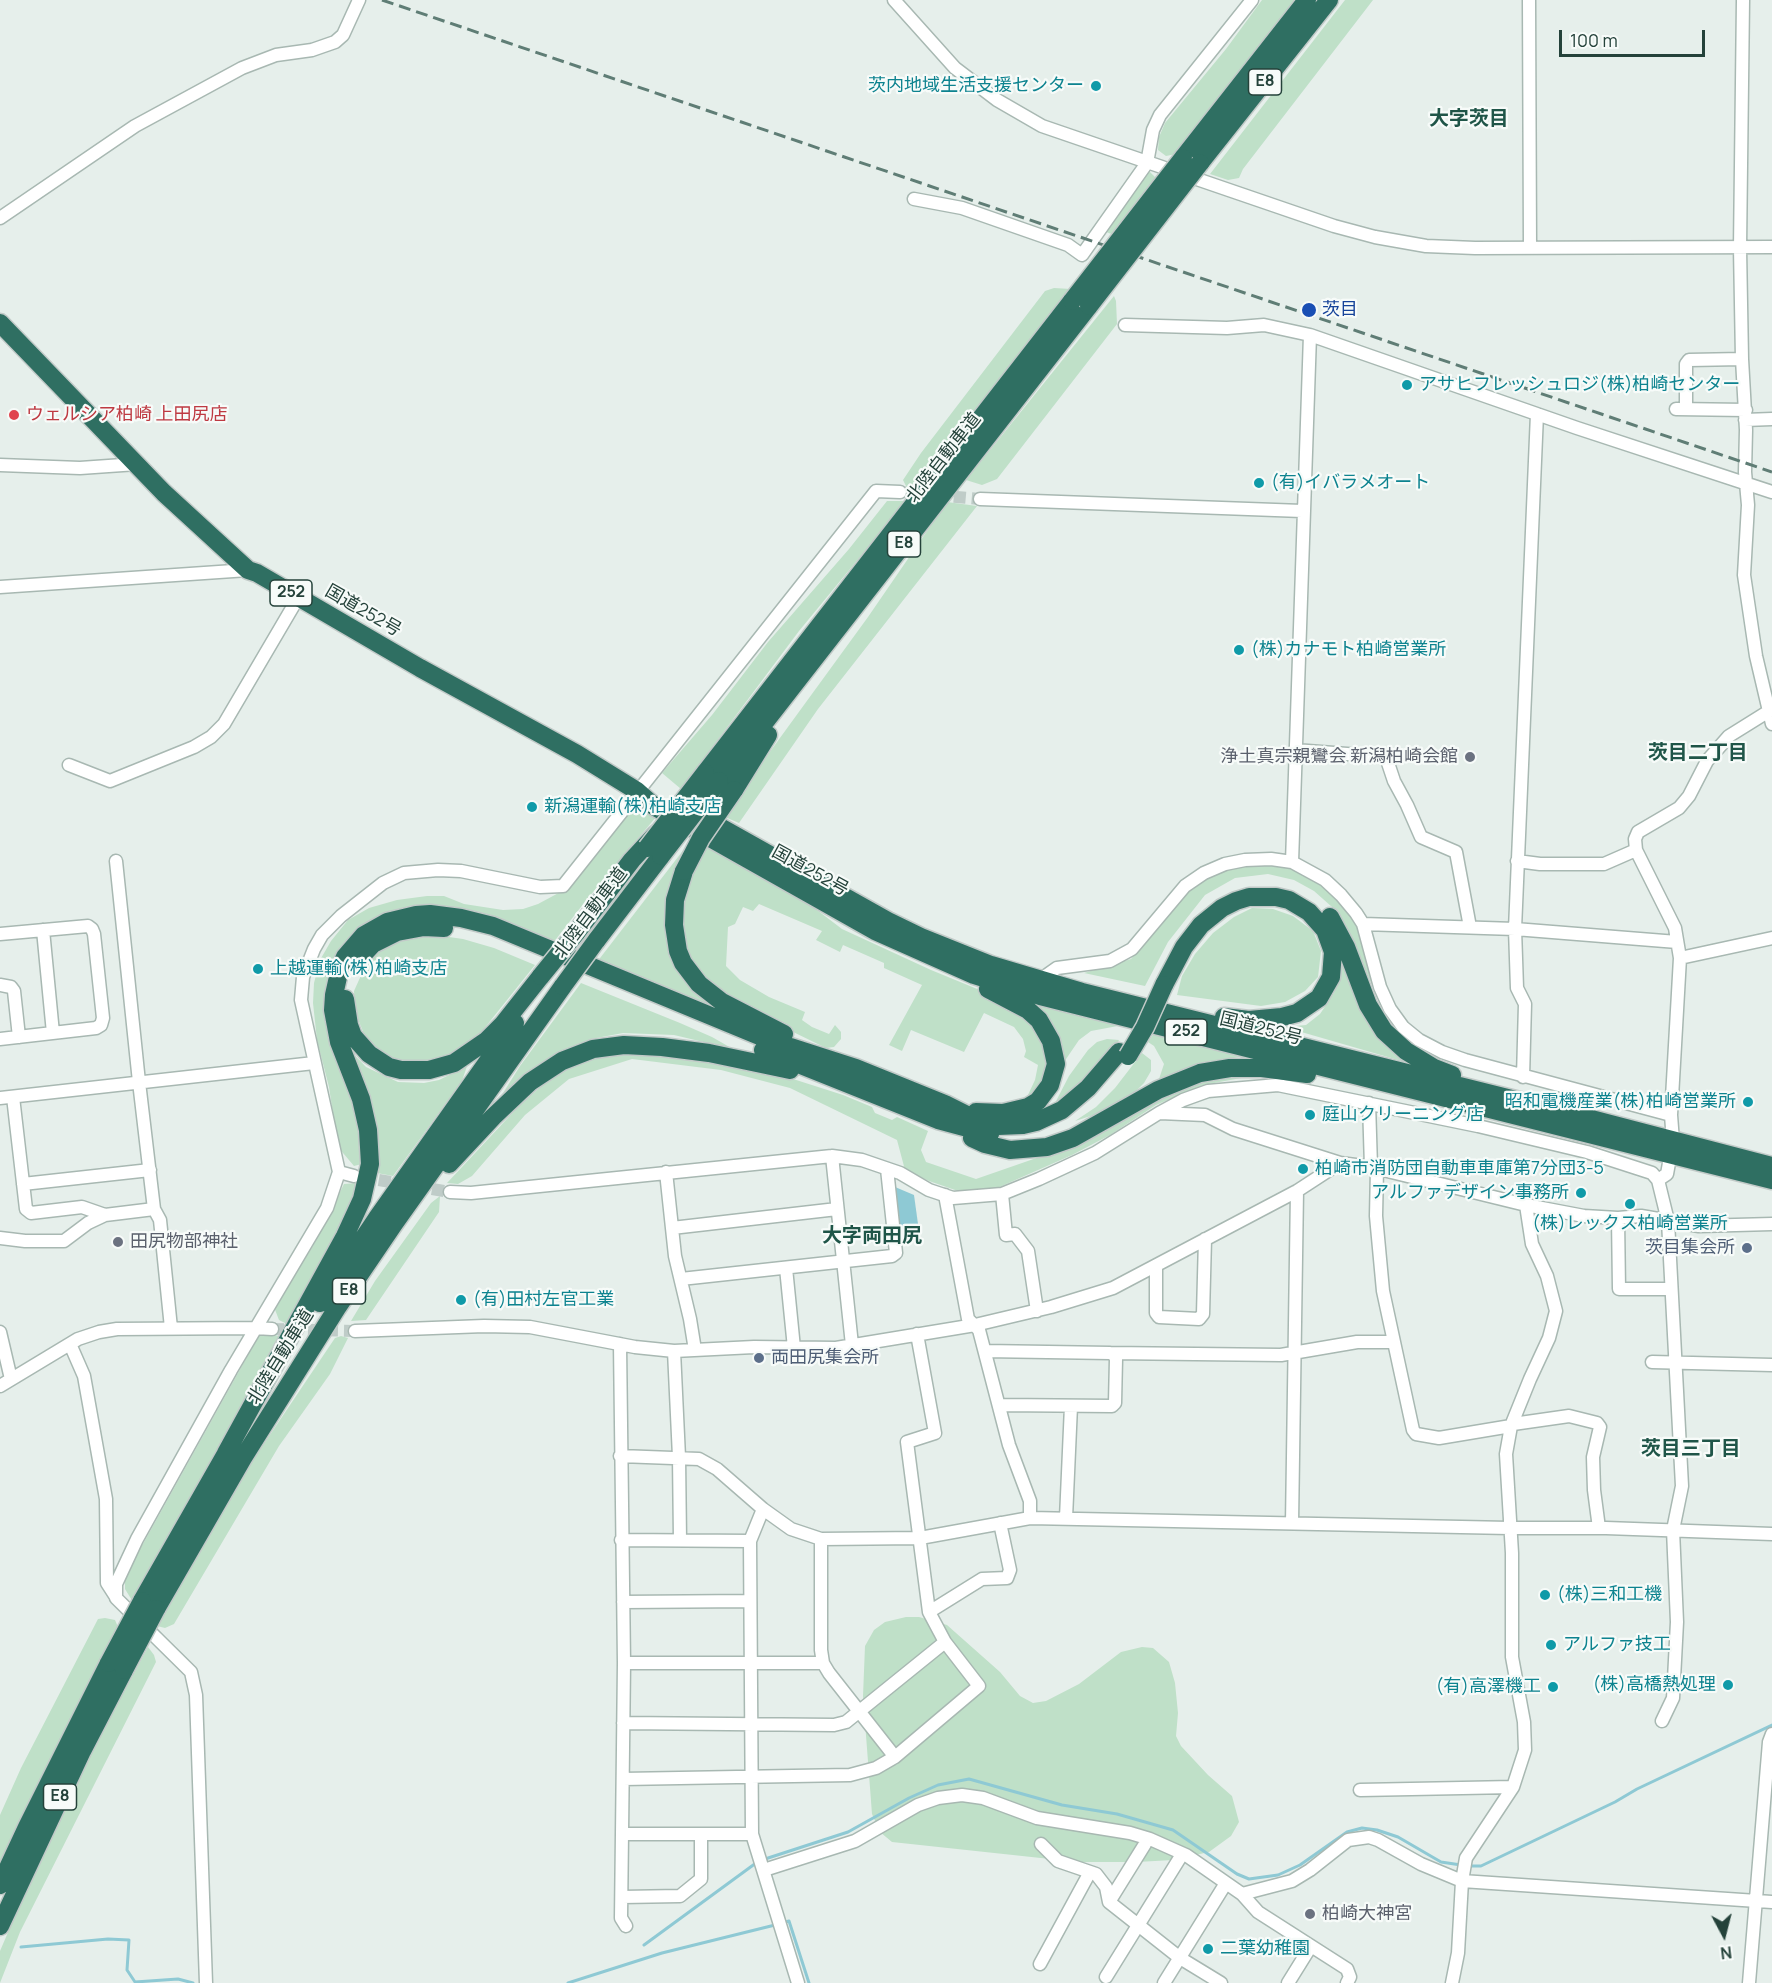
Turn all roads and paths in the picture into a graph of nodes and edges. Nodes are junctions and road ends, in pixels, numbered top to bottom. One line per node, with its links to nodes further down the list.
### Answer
1 (359, 0): 11 (street)
2 (894, 0): 9 (street)
3 (1252, 0): 9 (street)
4 (1307, 0): 8 (highway, 北陸自動車道 / E8)
5 (1329, 0): 8 (highway, 北陸自動車道 / E8)
6 (1529, 0): 13 (street)
7 (1743, 0): 14 (street)
8 (1192, 161): 15 (highway, 北陸自動車道 / E8, bridge)
9 (1147, 163): 10 (street); 13 (street)
10 (914, 199)
11 (0, 218)
12 (1772, 247): 14 (street)
13 (1530, 248): 14 (street)
14 (1740, 248): 19 (street)
15 (1081, 303): 36 (highway, 北陸自動車道 / E8); 36 (highway, 北陸自動車道 / E8)
16 (0, 323): 23 (highway, 国道252号 / 252)
17 (1125, 325): 18 (street)
18 (1310, 335): 20 (street); 29 (street)
19 (1742, 359): 21 (street); 21 (street)
20 (1537, 414): 25 (street); 41 (street)
21 (1745, 415): 22 (street); 25 (street)
22 (1772, 419)
23 (137, 464): 24 (street); 30 (highway, 国道252号 / 252)
24 (0, 465)
25 (1747, 484): 27 (street); 33 (street)
26 (900, 492): 37 (street)
27 (1772, 492)
28 (980, 499): 29 (street)
29 (1302, 511): 34 (street)
30 (248, 570): 31 (street); 32 (highway, 国道252号 / 252)
31 (0, 587)
32 (298, 598): 35 (street); 37 (highway, 国道252号 / 252)
33 (1770, 717): 38 (street)
34 (1295, 750): 42 (street); 45 (street)
35 (69, 765)
36 (719, 781): 39 (highway, 北陸自動車道 / E8, bridge); 39 (highway, 北陸自動車道 / E8, bridge); 60 (highway, bridge)
37 (637, 791): 43 (highway, 国道252号 / 252); 53 (highway, 国道252号 / 252); 59 (street)
38 (1636, 850): 41 (street); 50 (street)
39 (650, 851): 52 (highway, 北陸自動車道 / E8, bridge)
40 (116, 861): 62 (street)
41 (1517, 861): 46 (street)
42 (1292, 862): 44 (street); 53 (street)
43 (817, 899): 65 (highway, 国道252号 / 252); 67 (highway)
44 (1363, 924): 45 (street); 61 (street)
45 (1470, 927): 46 (street)
46 (1515, 928): 50 (street); 61 (street)
47 (43, 930): 48 (street); 56 (street); 56 (street)
48 (0, 934)
49 (1772, 938): 51 (street)
50 (1677, 942): 51 (street)
51 (1680, 958): 70 (street)
52 (550, 980): 60 (highway); 124 (highway, 北陸自動車道 / E8); 129 (highway, 北陸自動車道 / E8)
53 (1040, 980): 54 (highway); 69 (highway, 国道252号 / 252)
54 (1160, 983): 67 (highway, bridge); 69 (highway)
55 (0, 985): 57 (street)
56 (53, 1033): 57 (street)
57 (19, 1037): 58 (street)
58 (0, 1039)
59 (314, 1063): 62 (street); 78 (street)
60 (853, 1076): 67 (highway); 124 (highway); 129 (highway)
61 (1523, 1077): 70 (street)
62 (139, 1082): 63 (street); 77 (street)
63 (13, 1097): 64 (street); 83 (street)
64 (0, 1098)
65 (1448, 1098): 67 (highway); 71 (highway, 国道252号 / 252)
66 (1369, 1103): 68 (street); 75 (street); 81 (street)
67 (942, 1112)
68 (1159, 1113): 73 (street); 86 (street)
69 (1576, 1115): 71 (highway, 国道252号 / 252)
70 (1671, 1115): 71 (street)
71 (1672, 1148): 74 (highway, 国道252号 / 252); 81 (street); 82 (highway, 国道252号 / 252)
72 (832, 1156): 76 (street); 79 (street); 90 (street)
73 (1340, 1163): 75 (street); 84 (street)
74 (1772, 1166)
75 (1374, 1168): 88 (street); 111 (street)
76 (887, 1169): 87 (street); 98 (street)
77 (150, 1170): 83 (street); 89 (street)
78 (339, 1172): 80 (street); 106 (street)
79 (666, 1172): 85 (street); 95 (street)
80 (354, 1176)
81 (1658, 1180): 93 (street)
82 (1772, 1180)
83 (23, 1184): 91 (street)
84 (1296, 1191): 97 (street); 120 (street)
85 (450, 1192)
86 (1002, 1194): 87 (street); 103 (street)
87 (945, 1195): 104 (street)
88 (1526, 1205): 92 (street); 128 (street)
89 (154, 1209): 91 (street); 105 (street)
90 (837, 1209): 95 (street); 98 (street)
91 (105, 1215): 96 (street)
92 (1618, 1218): 93 (street); 102 (street)
93 (1668, 1221): 94 (street); 102 (street)
94 (1772, 1224)
95 (672, 1228): 101 (street)
96 (0, 1238)
97 (1205, 1239): 99 (street); 99 (street)
98 (843, 1262): 100 (street); 114 (street)
99 (1156, 1266): 103 (street)
100 (786, 1268): 101 (street); 115 (street)
101 (681, 1279): 116 (street)
102 (1671, 1289): 122 (street)
103 (1037, 1311): 104 (street)
104 (975, 1325): 110 (street); 117 (street)
105 (171, 1328): 106 (street); 112 (street)
106 (255, 1328): 107 (street); 146 (street)
107 (272, 1329)
108 (355, 1331): 113 (street)
109 (0, 1332): 125 (street)
110 (917, 1334): 114 (street); 141 (street)
111 (1394, 1341): 120 (street); 128 (street)
112 (69, 1344): 125 (street); 146 (street)
113 (620, 1344): 118 (street); 130 (street)
114 (852, 1345): 115 (street)
115 (794, 1348): 116 (street)
116 (695, 1350): 118 (street)
117 (985, 1351): 119 (street); 126 (street)
118 (674, 1352): 131 (street)
119 (1110, 1353): 120 (street); 127 (street)
120 (1294, 1353): 136 (street)
121 (1652, 1362): 122 (street)
122 (1677, 1364): 123 (street); 139 (street)
123 (1772, 1365)
124 (291, 1380): 149 (highway, 北陸自動車道 / E8)
125 (6, 1383)
126 (1000, 1405): 127 (street); 133 (street)
127 (1071, 1406): 134 (street)
128 (1512, 1425): 137 (street); 138 (street)
129 (226, 1453): 149 (highway, 北陸自動車道 / E8)
130 (620, 1456): 131 (street); 143 (street)
131 (679, 1457): 132 (street); 144 (street)
132 (763, 1509): 142 (street); 145 (street)
133 (1030, 1518): 134 (street); 135 (street)
134 (1066, 1518): 136 (street)
135 (1000, 1523): 141 (street); 150 (street)
136 (1292, 1523): 137 (street)
137 (1509, 1528): 138 (street); 164 (street)
138 (1599, 1528): 139 (street)
139 (1673, 1530): 140 (street); 157 (street)
140 (1772, 1534)
141 (920, 1538): 142 (street); 150 (street)
142 (821, 1539): 154 (street)
143 (621, 1540): 144 (street); 148 (street)
144 (680, 1540): 145 (street)
145 (750, 1540): 147 (street)
146 (116, 1598): 189 (street)
147 (750, 1601): 148 (street); 153 (street)
148 (623, 1602): 152 (street)
149 (149, 1605): 155 (highway, 北陸自動車道 / E8, bridge)
150 (929, 1612): 151 (street)
151 (945, 1642): 156 (street); 161 (street)
152 (624, 1663): 153 (street); 158 (street)
153 (752, 1663): 154 (street); 159 (street)
154 (823, 1663): 156 (street)
155 (117, 1666): 176 (highway, 北陸自動車道 / E8); 183 (highway, 北陸自動車道 / E8)
156 (860, 1713): 159 (street); 161 (street)
157 (1662, 1721)
158 (623, 1723): 159 (street); 163 (street)
159 (752, 1723): 162 (street)
160 (1772, 1734): 179 (street)
161 (895, 1757): 162 (street)
162 (752, 1777): 163 (street); 168 (street)
163 (623, 1779): 166 (street)
164 (1513, 1787): 165 (street); 174 (street)
165 (1360, 1790)
166 (623, 1834): 167 (street); 178 (street)
167 (702, 1834): 168 (street); 178 (street)
168 (752, 1834): 172 (street)
169 (1041, 1844): 173 (street)
170 (1145, 1844): 180 (street)
171 (1186, 1855): 172 (street); 175 (street); 182 (street)
172 (764, 1870): 190 (street)
173 (1090, 1872): 180 (street); 187 (street)
174 (1462, 1881): 177 (street); 179 (street); 195 (street)
175 (1226, 1883): 177 (street); 186 (street)
176 (0, 1885)
177 (1242, 1894): 185 (street)
178 (622, 1897): 184 (street)
179 (1755, 1900): 181 (street); 196 (street)
180 (1109, 1902): 182 (street)
181 (1772, 1902)
182 (1139, 1924): 186 (street); 188 (street)
183 (0, 1926)
184 (626, 1926)
185 (1311, 1946): 193 (street); 194 (street)
186 (1180, 1958): 191 (street); 192 (street)
187 (1040, 1964)
188 (1106, 1977)
189 (206, 1983)
190 (798, 1983)
191 (1164, 1983)
192 (1221, 1983)
193 (1288, 1983)
194 (1347, 1983)
195 (1452, 1983)
196 (1749, 1983)

